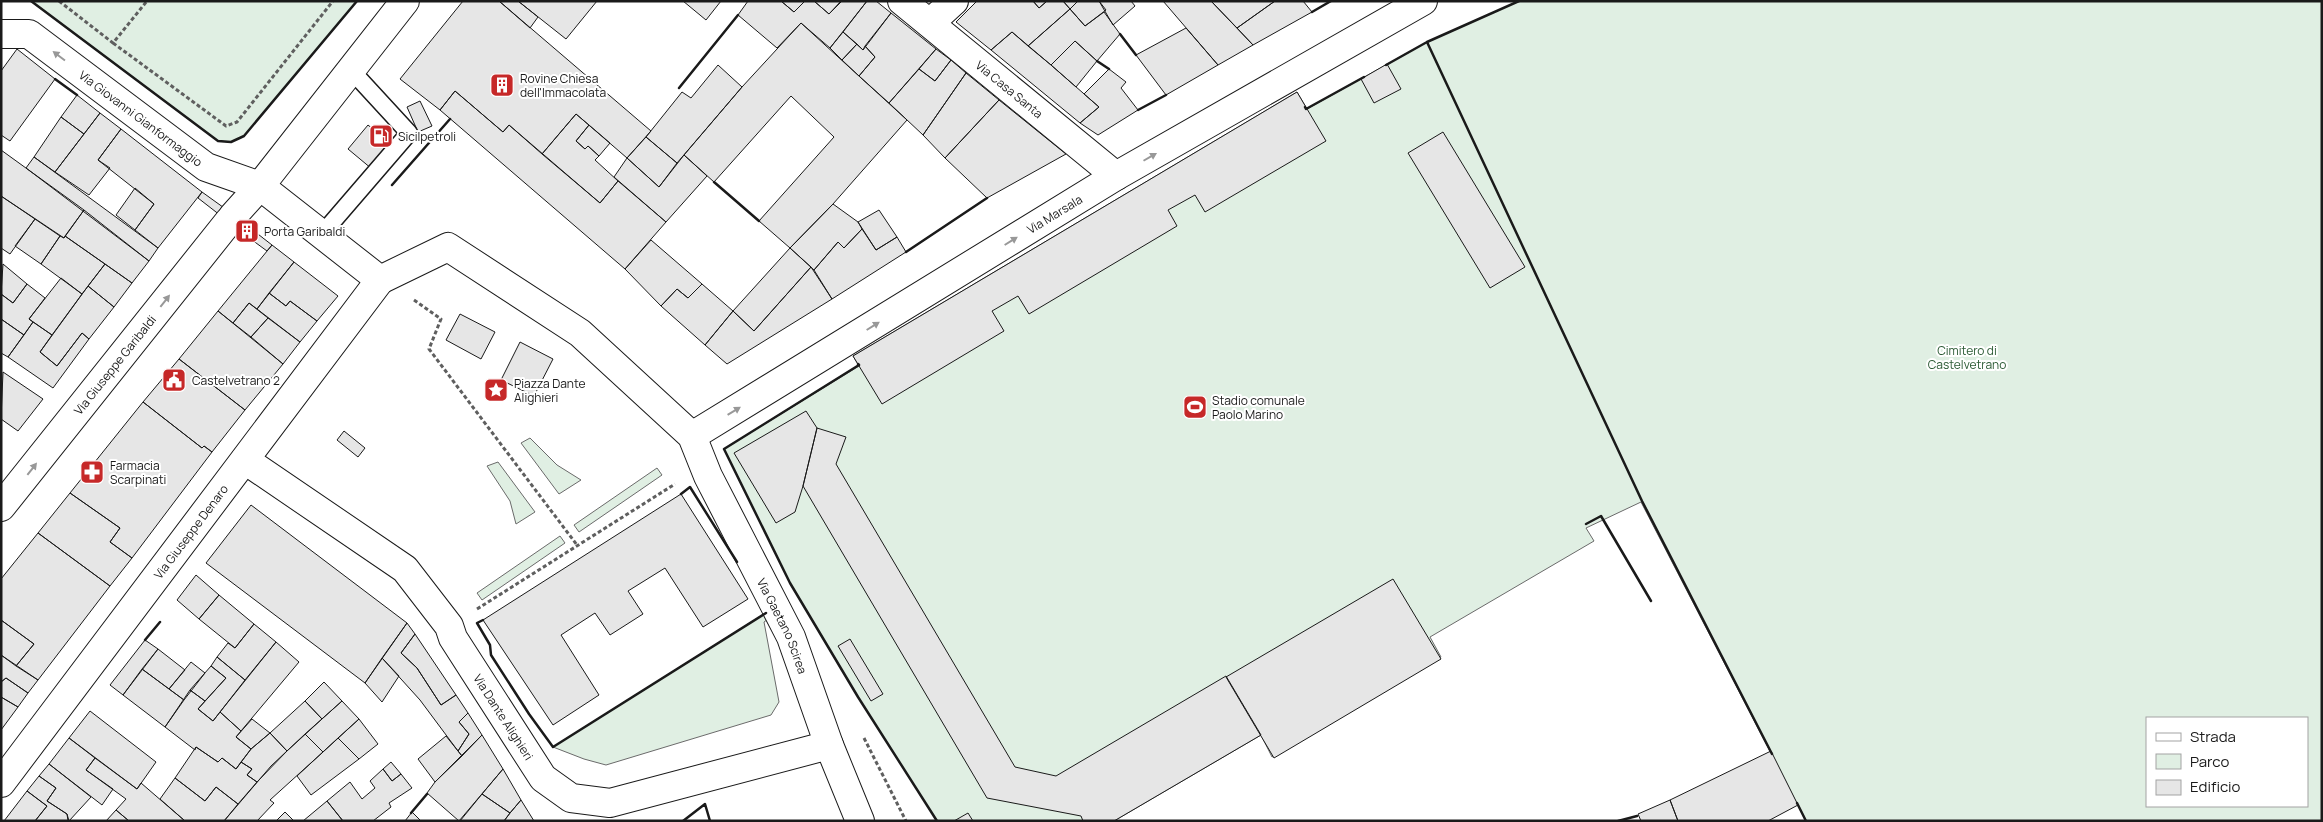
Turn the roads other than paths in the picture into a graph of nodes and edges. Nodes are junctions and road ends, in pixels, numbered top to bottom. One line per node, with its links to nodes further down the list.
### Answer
1 (405, 1): 7 (street, Via Giuseppe Garibaldi)
2 (902, 1): 5 (street, Via Casa Santa)
3 (954, 1): 5 (street)
4 (1423, 1): 8 (street, Via Marsala, one-way to 4)
5 (930, 24): 8 (street, Via Casa Santa)
6 (1, 34): 9 (street, Via Giovanni Gianformaggio, one-way to 6)
7 (351, 70): 9 (street, Via Giuseppe Garibaldi); 10 (lane)
8 (1116, 176): 12 (street, Via Marsala, one-way to 8)
9 (260, 186): 10 (street, Via Giovanni Gianformaggio); 14 (street, Via Giuseppe Garibaldi, one-way to 9)
10 (322, 234): 11 (street, Via Giovanni Gianformaggio)
11 (380, 280): 12 (street); 13 (street, Via Giuseppe Denaro)
12 (692, 436): 15 (street, Via Gaetano Scirea)
13 (245, 460): 15 (street, Via Dante Alighieri); 16 (street, Via Giuseppe Denaro)
14 (1, 507)
15 (829, 745): 17 (street, Via Gaetano Scirea)
16 (1, 783)
17 (860, 821)

